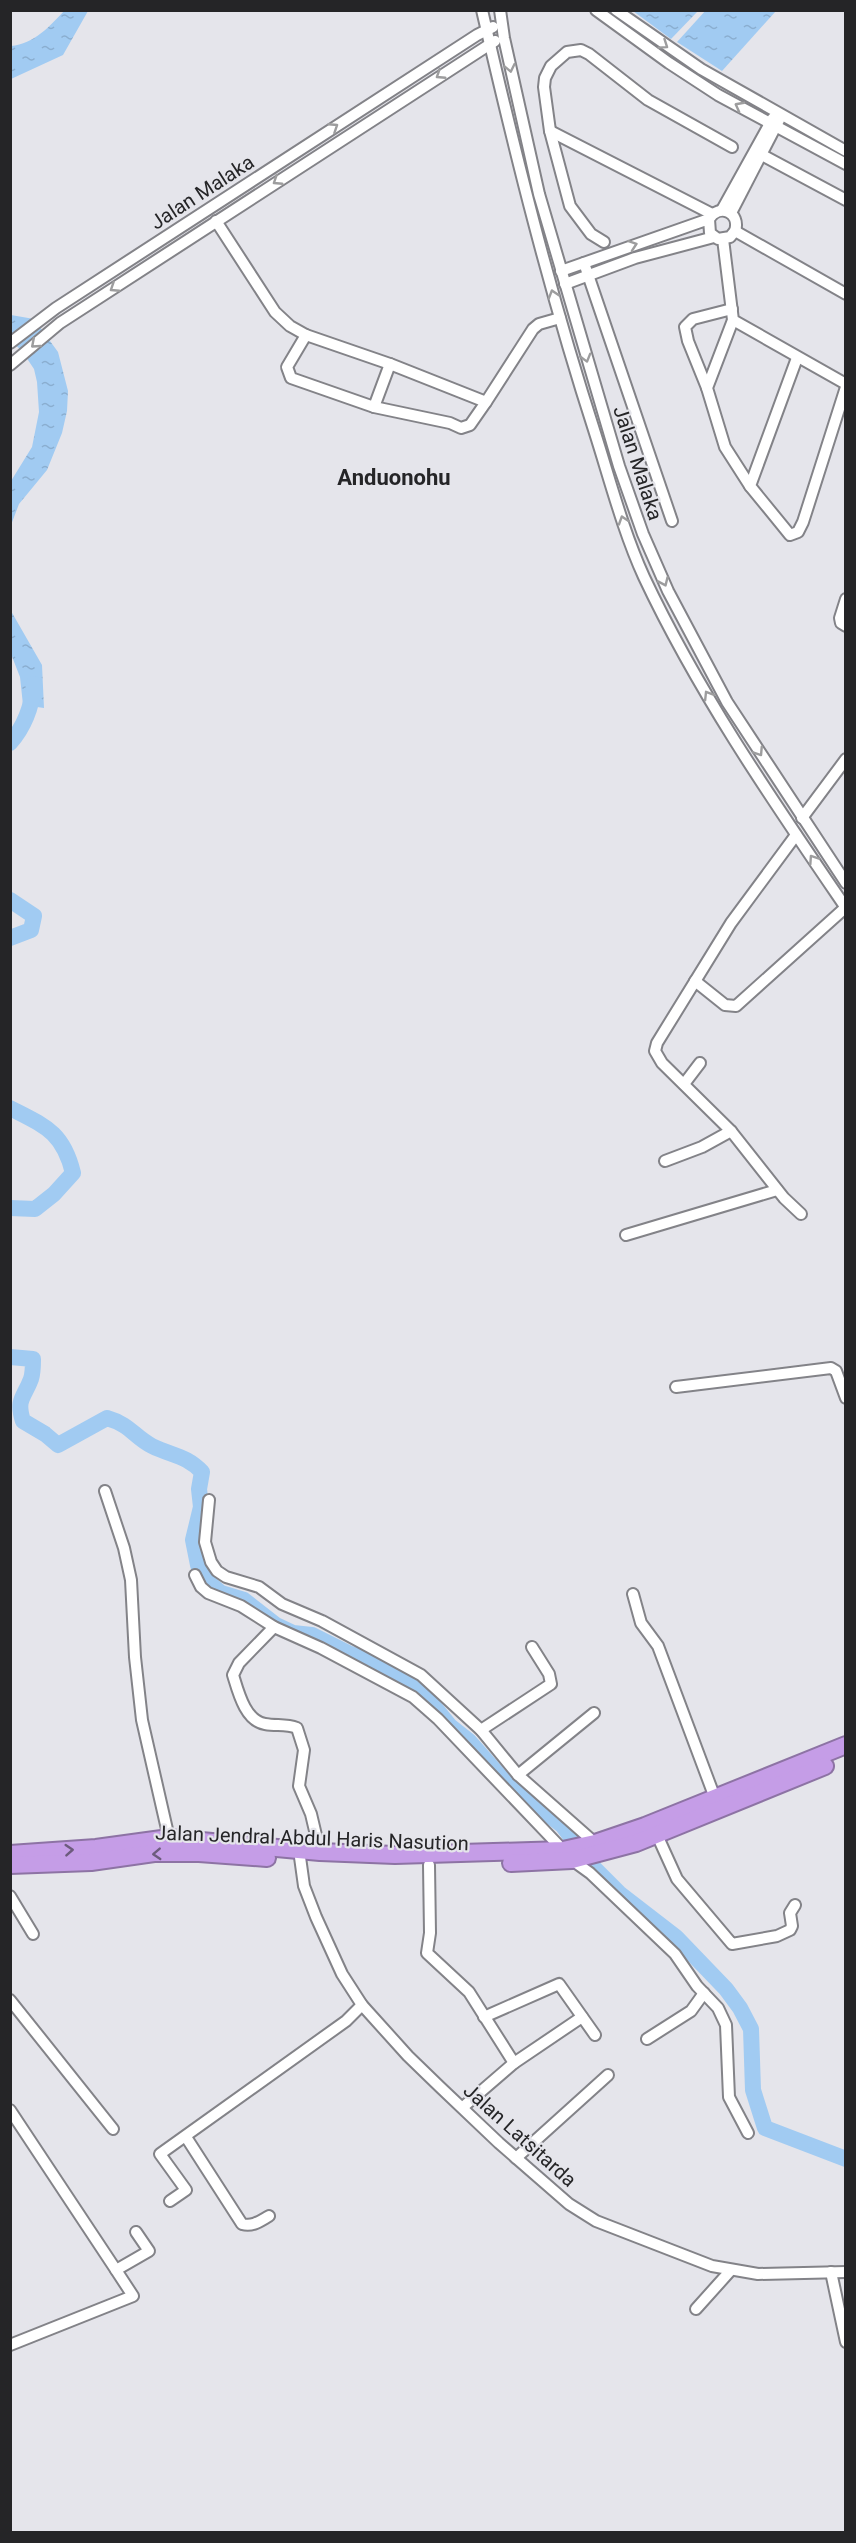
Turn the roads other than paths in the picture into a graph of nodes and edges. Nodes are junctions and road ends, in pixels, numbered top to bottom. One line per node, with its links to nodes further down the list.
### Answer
1 (482, 10): 6 (street, Jalan Malaka)
2 (500, 10): 5 (street, Jalan Malaka)
3 (596, 10): 10 (street, one-way to 3)
4 (616, 10): 9 (street, one-way to 9)
5 (501, 23): 6 (street); 7 (street, Jalan Malaka)
6 (482, 32): 8 (street, Jalan Malaka); 21 (street, Jalan Malaka, one-way to 6)
7 (504, 38): 8 (street); 26 (street, Jalan Malaka, one-way to 26)
8 (489, 43): 18 (street, Jalan Malaka, one-way to 18); 30 (street, Jalan Malaka, one-way to 8)
9 (779, 114): 10 (street); 14 (street)
10 (771, 129): 13 (street); 15 (street)
11 (550, 131): 12 (street); 17 (street); 23 (street)
12 (732, 147)
13 (762, 149): 16 (street); 17 (street)
14 (846, 151)
15 (846, 164)
16 (846, 200)
17 (718, 214): 19 (street); 20 (street); 22 (street)
18 (216, 221): 25 (street, Jalan Malaka); 31 (street, Jalan Malaka)
19 (735, 231): 22 (street); 28 (street)
20 (664, 234): 24 (street); 26 (street, one-way to 20)
21 (165, 237): 25 (street); 32 (street, Jalan Malaka)
22 (718, 238): 24 (street); 29 (street)
23 (604, 242)
24 (670, 248): 27 (street)
25 (172, 249): 35 (street, Jalan Malaka, one-way to 35)
26 (573, 266): 27 (street); 27 (street, Jalan Malaka)
27 (577, 279): 41 (street); 45 (street, Jalan Malaka, one-way to 45)
28 (846, 294)
29 (733, 314): 33 (street); 37 (street); 37 (street)
30 (560, 318): 38 (street); 46 (street, Jalan Malaka, one-way to 30)
31 (306, 335): 34 (street, Jalan Malaka); 39 (street)
32 (10, 343)
33 (797, 358): 36 (street); 40 (street)
34 (390, 364): 38 (street, Jalan Malaka); 39 (street)
35 (10, 365)
36 (846, 385): 40 (street)
37 (707, 388): 40 (street)
38 (486, 402): 39 (street)
39 (375, 407)
40 (750, 486)
41 (672, 521)
42 (846, 599): 43 (street)
43 (846, 626)
44 (846, 759): 45 (street)
45 (804, 815): 47 (street, Jalan Malaka)
46 (796, 835): 48 (street, Jalan Malaka, one-way to 46); 49 (street)
47 (846, 883)
48 (845, 908): 49 (street)
49 (696, 981): 51 (street)
50 (700, 1063): 51 (street)
51 (684, 1084): 52 (street)
52 (731, 1131): 53 (street); 54 (street)
53 (665, 1161)
54 (777, 1190): 55 (street); 56 (street)
55 (801, 1214)
56 (626, 1234)
57 (676, 1387): 58 (street)
58 (846, 1398)
59 (105, 1491): 73 (street)
60 (209, 1500): 66 (street)
61 (195, 1575): 63 (street)
62 (633, 1594): 71 (street)
63 (274, 1627): 75 (street); 77 (street)
64 (532, 1647): 66 (street)
65 (594, 1713): 69 (street)
66 (481, 1730): 69 (street)
67 (846, 1746): 70 (highway, Jalan Jendral Abdul Haris Nasution)
68 (846, 1758): 70 (highway, Jalan Jendral Abdul Haris Nasution)
69 (518, 1775): 74 (street)
70 (784, 1777): 71 (highway, Jalan Jendral Abdul Haris Nasution); 72 (highway, Jalan Jendral Abdul Haris Nasution)
71 (714, 1798): 74 (highway, Jalan Jendral Abdul Haris Nasution)
72 (657, 1835): 74 (highway, Jalan Jendral Abdul Haris Nasution); 83 (street)
73 (169, 1838): 76 (highway, Jalan Jendral Abdul Haris Nasution, one-way to 73); 78 (highway, Jalan Jendral Abdul Haris Nasution)
74 (596, 1849): 77 (highway, Jalan Jendral Abdul Haris Nasution)
75 (320, 1852): 78 (highway, Jalan Jendral Abdul Haris Nasution); 79 (highway, Jalan Jendral Abdul Haris Nasution)
76 (10, 1854)
77 (570, 1854): 79 (highway, Jalan Jendral Abdul Haris Nasution); 85 (street)
78 (299, 1856): 80 (highway, Jalan Jendral Abdul Haris Nasution, one-way to 80); 81 (highway, Jalan Jendral Abdul Haris Nasution); 87 (street, Jalan Latsitarda)
79 (535, 1857): 81 (highway, Jalan Jendral Abdul Haris Nasution)
80 (10, 1865)
81 (429, 1865): 88 (street)
82 (10, 1896): 84 (street)
83 (795, 1905)
84 (33, 1934)
85 (704, 1993): 91 (street); 97 (street)
86 (10, 2000): 96 (street)
87 (362, 2005): 94 (street, Jalan Latsitarda); 98 (street)
88 (484, 2017): 89 (street); 92 (street)
89 (582, 2017): 90 (street); 92 (street)
90 (595, 2035)
91 (647, 2039)
92 (514, 2063): 94 (street)
93 (608, 2075): 99 (street)
94 (463, 2107): 99 (street, Jalan Latsitarda)
95 (10, 2110): 103 (street)
96 (113, 2129)
97 (748, 2133)
98 (186, 2137): 100 (street); 101 (street)
99 (516, 2158): 104 (street, Jalan Latsitarda)
100 (170, 2201)
101 (269, 2216)
102 (136, 2232): 103 (street)
103 (116, 2270): 109 (street)
104 (731, 2270): 105 (street, Jalan Latsitarda); 107 (street)
105 (831, 2272): 106 (street, Jalan Latsitarda); 108 (street)
106 (846, 2272)
107 (696, 2309)
108 (846, 2342)
109 (10, 2344)

